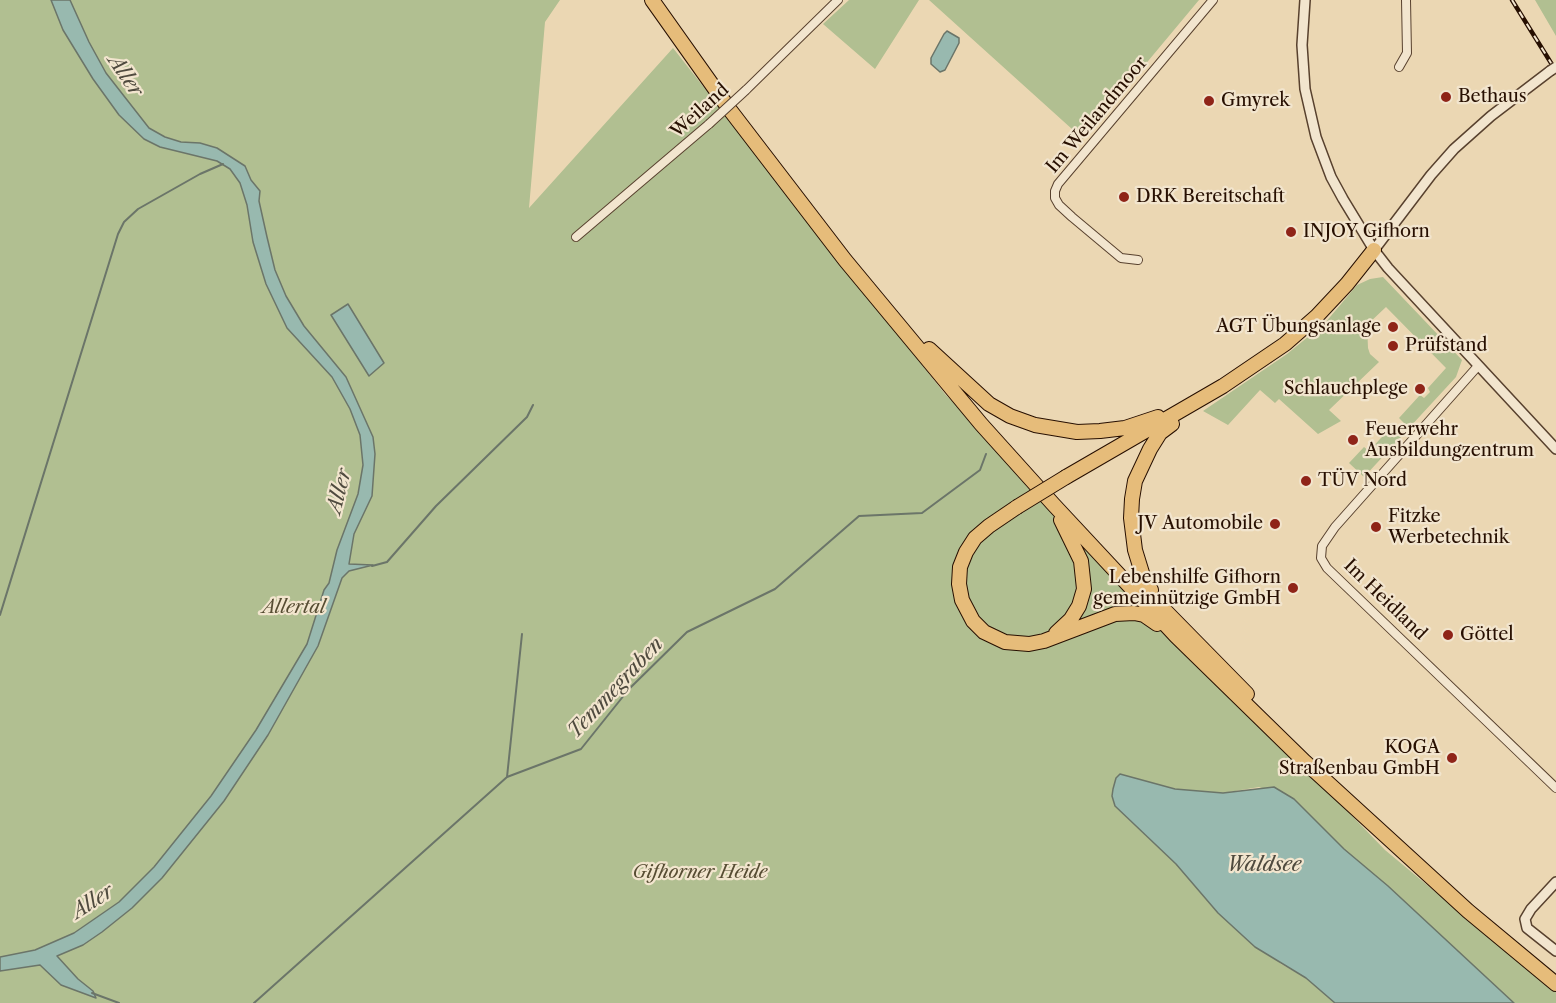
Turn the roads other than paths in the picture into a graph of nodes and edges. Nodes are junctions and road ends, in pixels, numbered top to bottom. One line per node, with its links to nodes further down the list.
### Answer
1 (652, 0): 16 (highway)
2 (663, 0): 12 (highway)
3 (838, 0): 9 (street, Weiland, bridge)
4 (1212, 0): 11 (street, Im Weilandmoor)
5 (1305, 0): 10 (street)
6 (1406, 0): 7 (street)
7 (1399, 67)
8 (1553, 69): 10 (street)
9 (576, 237)
10 (1374, 250): 13 (street); 14 (highway)
11 (1138, 260)
12 (929, 349): 14 (highway); 17 (highway)
13 (1478, 366): 15 (street); 20 (street, Im Heidland)
14 (1202, 399): 17 (highway); 19 (highway, bridge)
15 (1556, 449)
16 (1053, 504): 18 (highway); 19 (highway)
17 (1160, 605): 23 (highway)
18 (1176, 636): 19 (highway); 24 (highway)
19 (1044, 641)
20 (1556, 788)
21 (1556, 882): 22 (street)
22 (1556, 951)
23 (1556, 973)
24 (1556, 984)

